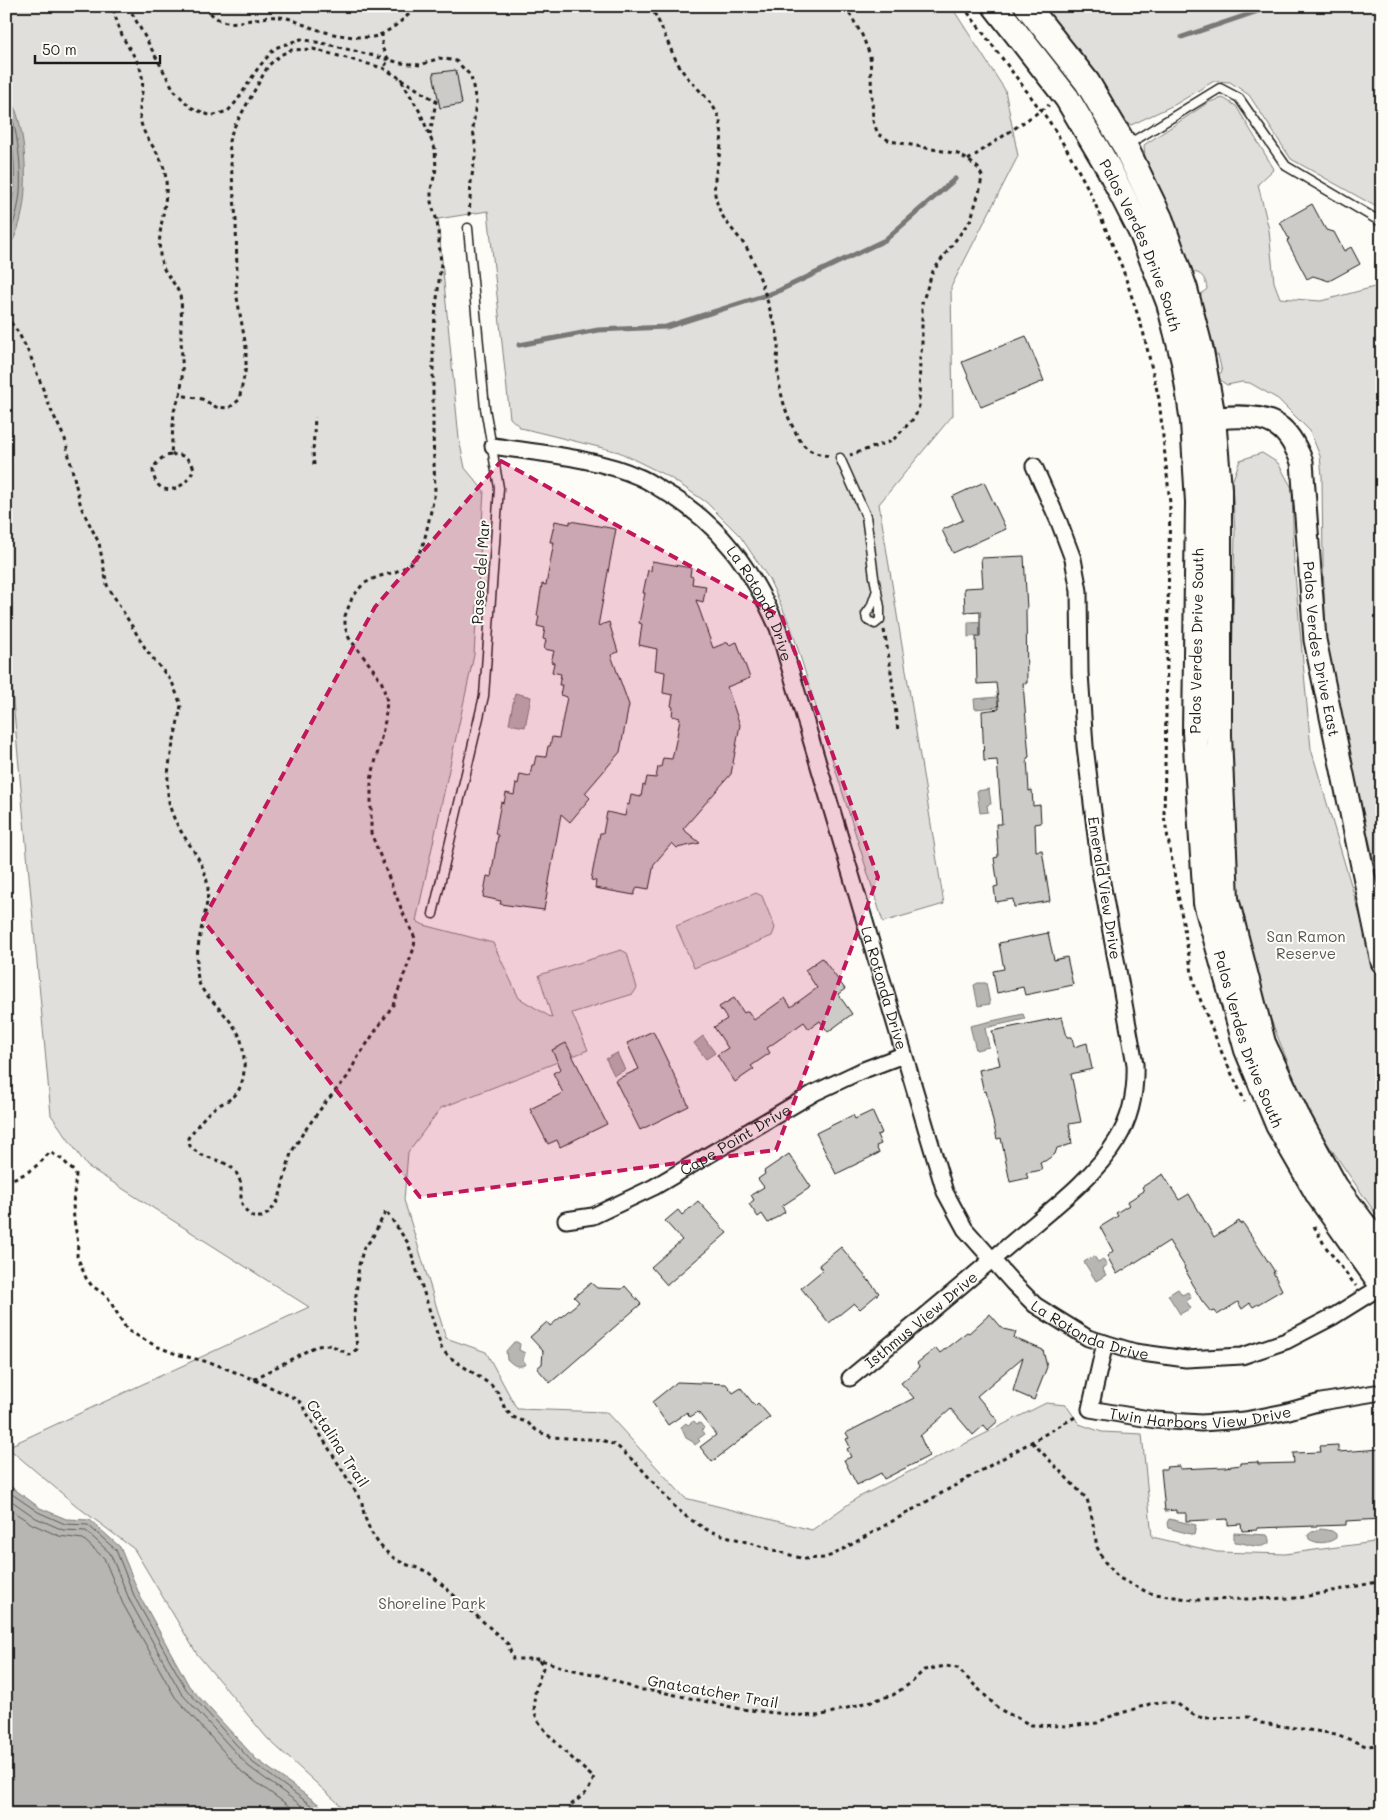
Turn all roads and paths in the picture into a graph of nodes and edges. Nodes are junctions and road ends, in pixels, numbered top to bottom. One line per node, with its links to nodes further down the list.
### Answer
1 (113, 6): 22 (path)
2 (128, 6): 11 (path)
3 (206, 6): 10 (path)
4 (417, 6): 10 (path)
5 (650, 6): 27 (path)
6 (846, 6): 18 (path)
7 (962, 6): 15 (path)
8 (995, 6): 24 (main road, Palos Verdes Drive South)
9 (1027, 6): 17 (main road, Palos Verdes Drive South)
10 (382, 33): 11 (path)
11 (388, 60): 12 (path); 20 (path)
12 (383, 68): 13 (path); 22 (path)
13 (400, 78): 16 (path); 16 (path)
14 (1046, 107): 15 (path)
15 (1042, 110): 18 (path); 36 (path)
16 (430, 136): 21 (path)
17 (1125, 146): 19 (lane); 24 (main road, Palos Verdes Drive South)
18 (968, 160): 27 (path)
19 (1381, 222)
20 (468, 228): 25 (lane, Paseo del Mar)
21 (6, 316)
22 (180, 395): 26 (path)
23 (315, 417): 28 (path)
24 (1203, 420): 34 (street, Palos Verdes Drive East); 40 (main road, Palos Verdes Drive South); 42 (main road, Palos Verdes Drive South)
25 (493, 446): 33 (lane, Paseo del Mar); 35 (street, La Rotonda Drive)
26 (171, 455): 26 (path)
27 (840, 458): 30 (lane)
28 (314, 466)
29 (1034, 466): 41 (street, Emerald View Drive)
30 (877, 590): 31 (lane); 31 (lane)
31 (880, 620): 32 (path)
32 (898, 732)
33 (433, 914)
34 (1382, 962)
35 (903, 1055): 38 (street, Cape Point Drive); 41 (street, La Rotonda Drive)
36 (1246, 1105)
37 (6, 1178): 45 (path, Catalina Trail)
38 (566, 1220)
39 (1310, 1220): 42 (path)
40 (1382, 1249)
41 (992, 1260): 43 (street, La Rotonda Drive); 44 (street, Isthmus View Drive)
42 (1376, 1290): 43 (street, La Rotonda Drive)
43 (1105, 1343): 47 (street, Twin Harbors View Drive)
44 (850, 1378)
45 (253, 1379): 48 (path); 50 (path, Catalina Trail)
46 (1375, 1394): 47 (street, Twin Harbors View Drive)
47 (1090, 1409): 48 (path)
48 (1032, 1442): 49 (path)
49 (1382, 1580)
50 (538, 1659): 51 (path, Gnatcatcher Trail); 52 (path)
51 (1382, 1745)
52 (569, 1814)

